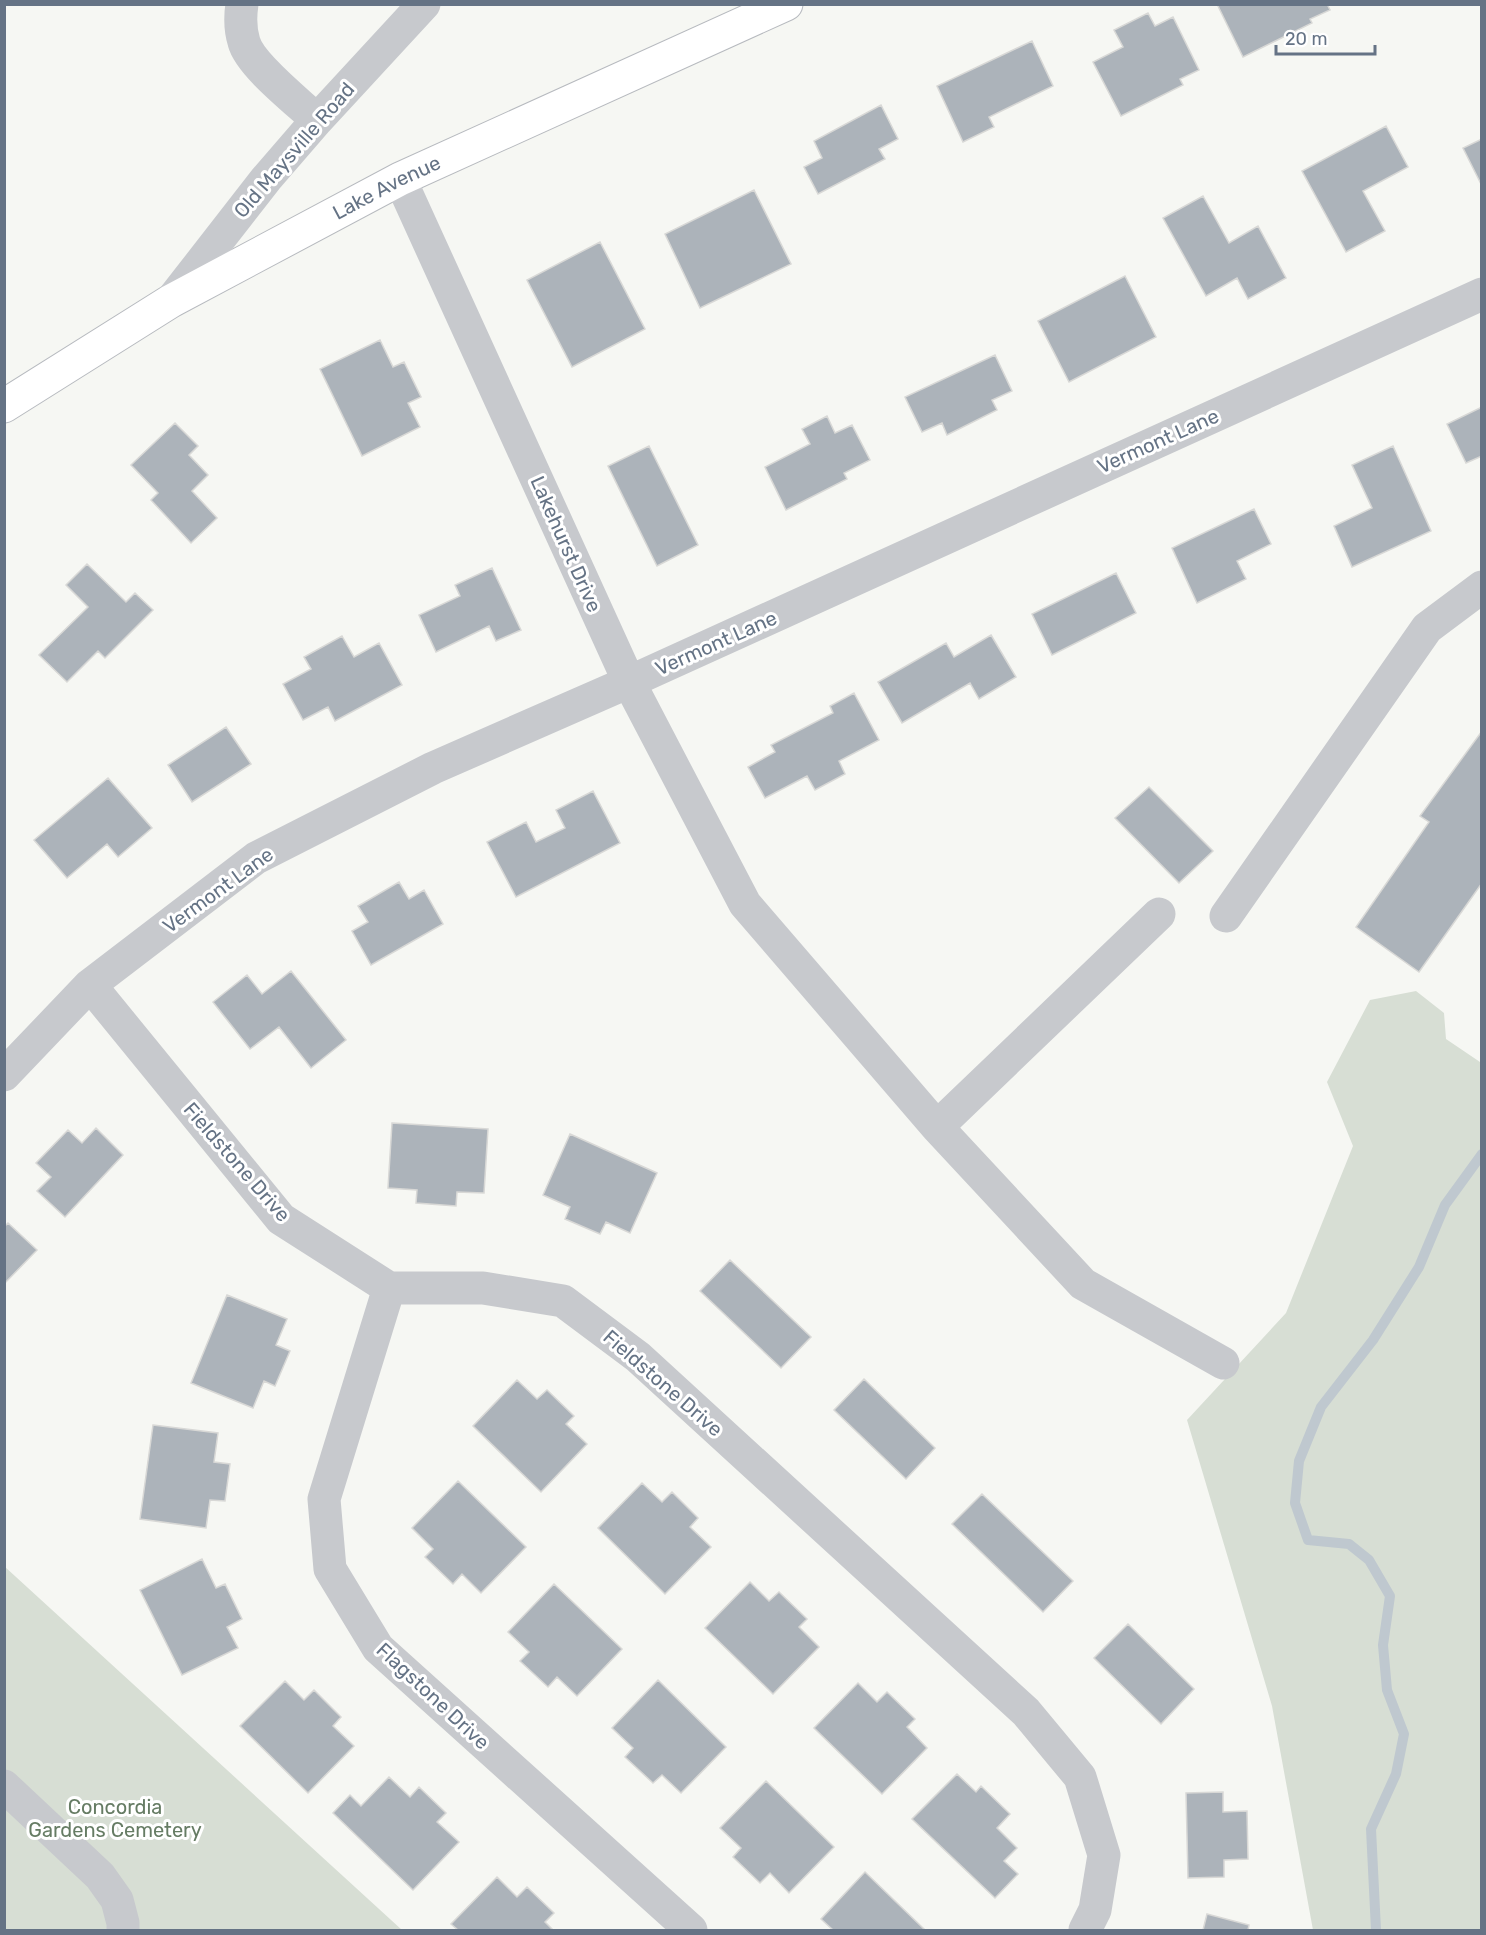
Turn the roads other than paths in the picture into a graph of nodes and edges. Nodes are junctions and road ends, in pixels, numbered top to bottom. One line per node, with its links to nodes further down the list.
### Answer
1 (243, 4): 4 (street)
2 (424, 4): 4 (street, Old Maysville Road)
3 (786, 4): 5 (main road, Lake Avenue)
4 (317, 120): 7 (street, Old Maysville Road)
5 (400, 179): 7 (main road, Lake Avenue); 10 (street, Lakehurst Drive)
6 (1482, 294): 10 (street, Vermont Lane)
7 (171, 301): 8 (main road, Lake Avenue)
8 (4, 406)
9 (1482, 586): 12 (street)
10 (629, 682): 13 (street, Vermont Lane); 15 (street, Lakehurst Drive)
11 (1159, 914): 15 (street)
12 (1226, 916)
13 (90, 985): 14 (street, Vermont Lane); 16 (street, Fieldstone Drive)
14 (4, 1075)
15 (937, 1127): 17 (street, Lakehurst Drive)
16 (389, 1288): 20 (street, Flagstone Drive); 21 (street, Fieldstone Drive)
17 (1223, 1363)
18 (4, 1786): 19 (street)
19 (123, 1930)
20 (690, 1930)
21 (1085, 1930)

